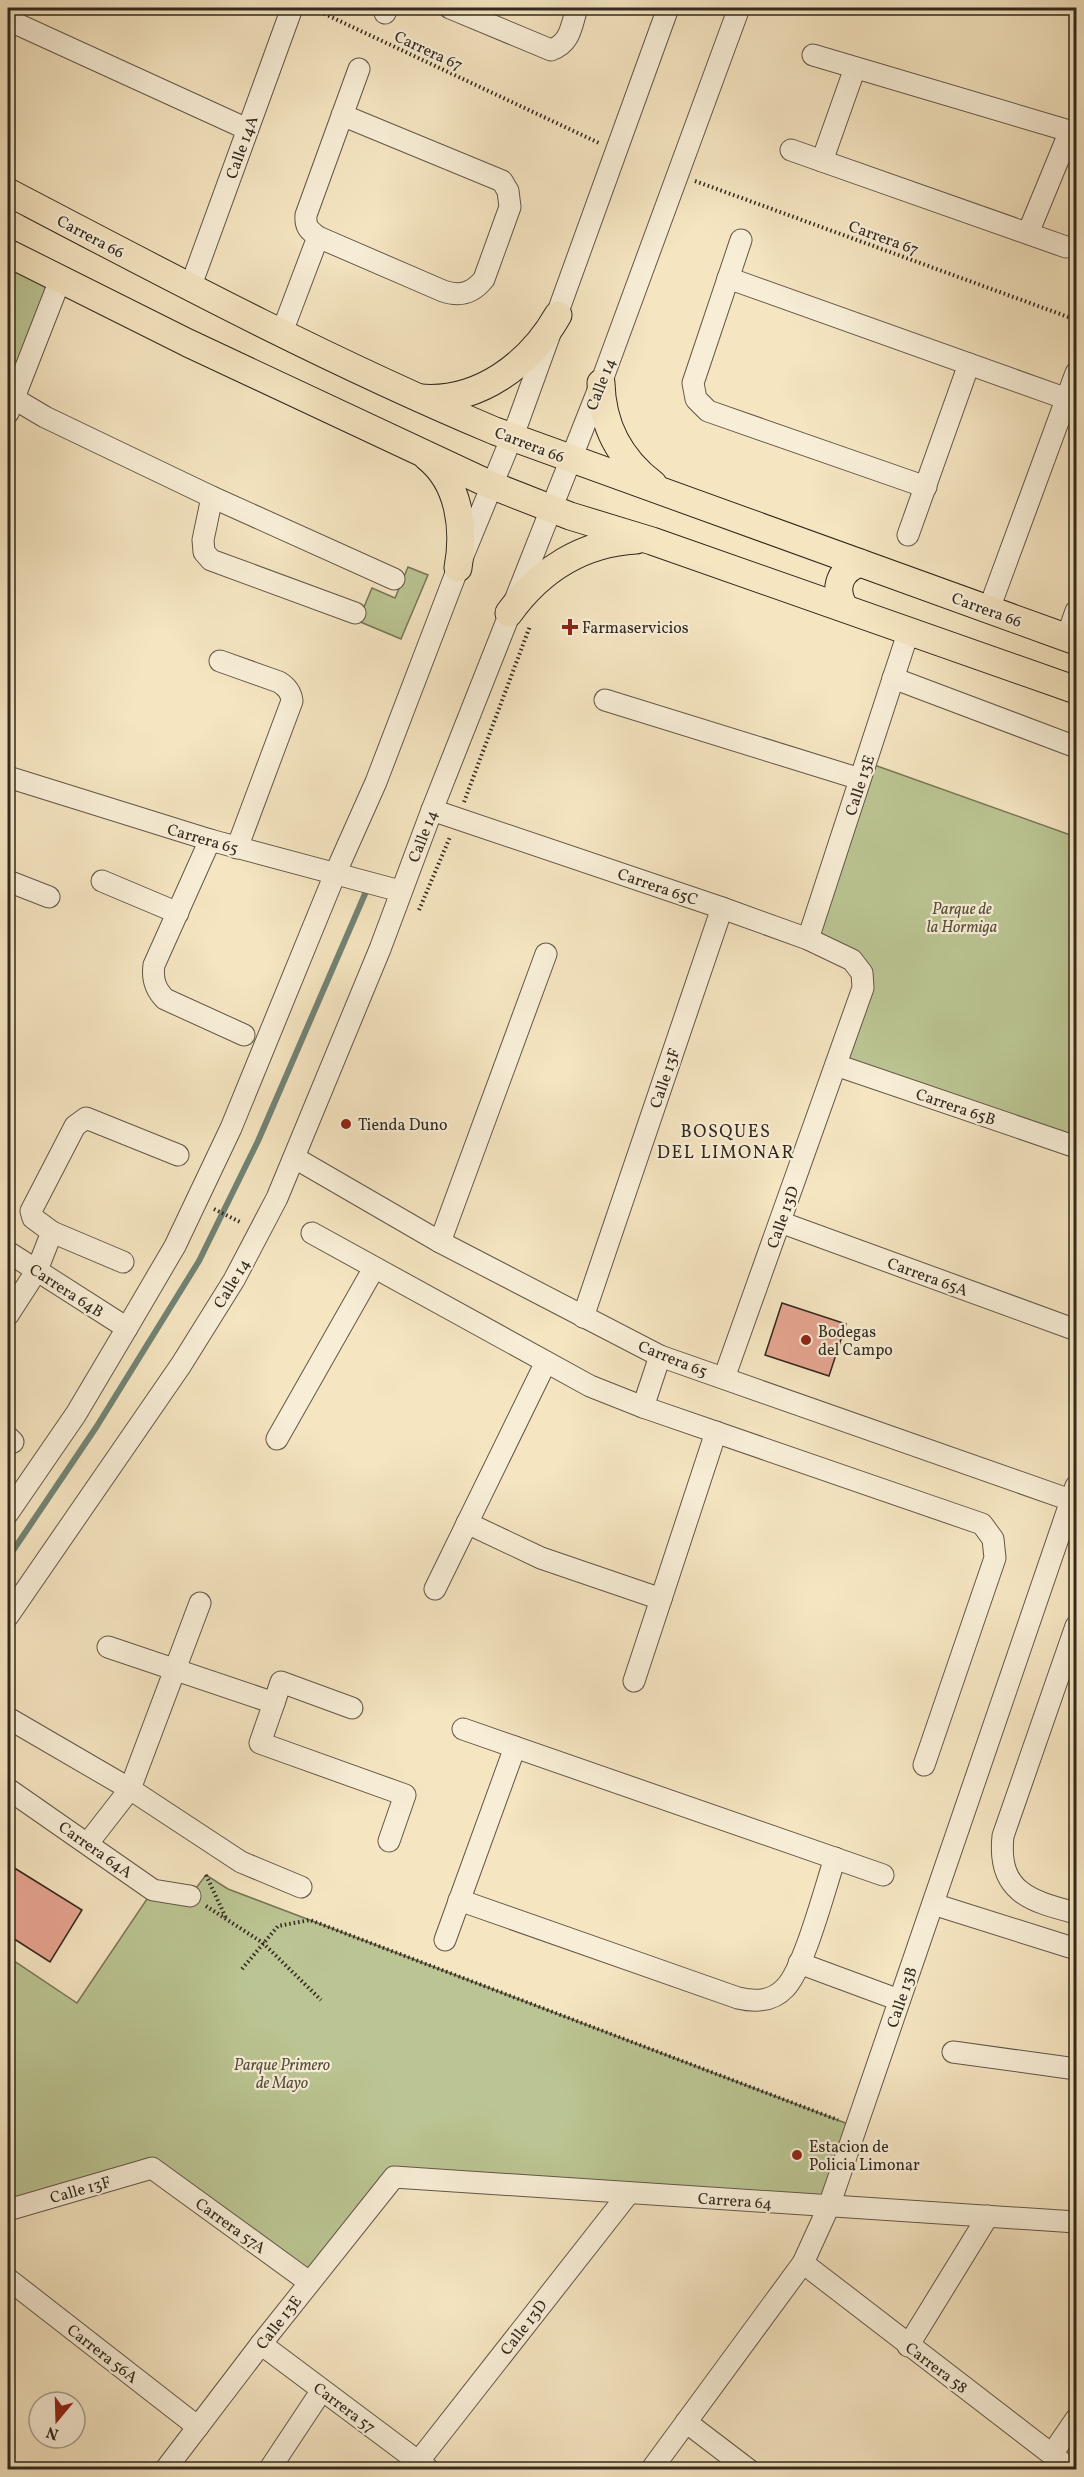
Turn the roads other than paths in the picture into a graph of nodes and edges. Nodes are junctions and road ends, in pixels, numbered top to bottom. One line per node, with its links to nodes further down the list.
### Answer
1 (292, 8): 11 (street, Calle 14A)
2 (450, 8): 3 (street)
3 (577, 8)
4 (668, 8): 24 (street)
5 (740, 8): 28 (street, Calle 14)
6 (17, 24): 11 (street)
7 (813, 55): 8 (street)
8 (855, 68): 12 (street); 14 (street)
9 (359, 69): 10 (street)
10 (342, 115): 17 (street); 17 (street)
11 (247, 129): 23 (street, Calle 14A)
12 (1073, 132): 16 (street)
13 (791, 150): 14 (street)
14 (822, 161): 16 (street)
15 (8, 192): 23 (main road, Carrera 66)
16 (1028, 234): 19 (street)
17 (318, 237): 25 (street)
18 (741, 240): 21 (street)
19 (1066, 247)
20 (8, 253): 22 (main road)
21 (728, 278): 26 (street); 36 (street)
22 (60, 280): 31 (street); 33 (main road)
23 (190, 288): 25 (main road, Carrera 66)
24 (558, 315): 29 (main road); 32 (street)
25 (282, 332): 29 (main road, Carrera 66)
26 (969, 364): 30 (street); 36 (street)
27 (1077, 373): 30 (street)
28 (601, 383): 34 (street, Calle 14); 37 (main road)
29 (414, 397): 32 (main road, Carrera 66)
30 (1067, 399): 46 (street)
31 (10, 406): 38 (street)
32 (512, 438): 34 (main road, Carrera 66); 35 (street)
33 (422, 452): 35 (main road); 43 (main road)
34 (571, 460): 37 (main road, Carrera 66); 39 (street, Calle 14)
35 (491, 485): 39 (main road); 43 (street)
36 (926, 486): 40 (street)
37 (675, 495): 42 (main road, Carrera 66)
38 (212, 497): 44 (street); 48 (street)
39 (550, 509): 41 (main road); 49 (street, Calle 14)
40 (908, 535)
41 (652, 541): 45 (main road); 49 (main road)
42 (860, 562): 45 (main road); 46 (main road, Carrera 66)
43 (458, 568): 62 (street)
44 (394, 579)
45 (844, 607): 50 (main road)
46 (989, 609): 51 (main road, Carrera 66)
47 (1077, 611): 51 (street)
48 (355, 613)
49 (520, 618): 59 (street, Calle 14)
50 (909, 630): 53 (street, Calle 13E); 54 (main road)
51 (1072, 639)
52 (220, 661): 61 (street)
53 (893, 678): 56 (street); 58 (street, Calle 13E)
54 (1077, 690)
55 (605, 700): 58 (street)
56 (1077, 747)
57 (8, 777): 60 (street, Carrera 65)
58 (860, 780): 69 (street, Calle 13E)
59 (432, 810): 65 (street, Calle 14); 67 (street, Carrera 65C)
60 (210, 840): 61 (street, Carrera 65); 68 (street)
61 (237, 848): 62 (street, Carrera 65)
62 (335, 874): 65 (street, Carrera 65); 87 (street)
63 (8, 881): 66 (street)
64 (102, 881): 68 (street)
65 (400, 891): 76 (street, Calle 14)
66 (49, 897)
67 (722, 908): 69 (street, Carrera 65C); 86 (street, Calle 13F)
68 (178, 913): 72 (street)
69 (808, 939): 71 (street, Carrera 65C)
70 (546, 954): 80 (street)
71 (863, 988): 73 (street, Calle 13D)
72 (244, 1035)
73 (836, 1065): 74 (street, Carrera 65B); 77 (street, Calle 13D)
74 (1077, 1147)
75 (178, 1155): 78 (street)
76 (295, 1158): 80 (street, Carrera 65); 101 (street, Calle 14)
77 (780, 1222): 88 (street, Carrera 65A); 91 (street, Calle 13D)
78 (52, 1232): 82 (street); 84 (street)
79 (312, 1233): 83 (street)
80 (440, 1242): 86 (street, Carrera 65)
81 (8, 1252): 84 (street, Carrera 64B)
82 (123, 1262)
83 (374, 1268): 90 (street); 94 (street)
84 (37, 1270): 85 (street); 87 (street, Carrera 64B)
85 (8, 1315)
86 (582, 1317): 89 (street, Carrera 65)
87 (127, 1328): 96 (street)
88 (1077, 1330)
89 (660, 1356): 91 (street, Carrera 65); 92 (street)
90 (546, 1362): 92 (street); 97 (street)
91 (724, 1378): 95 (street, Carrera 65)
92 (643, 1407): 93 (street)
93 (716, 1431): 99 (street); 111 (street)
94 (277, 1439)
95 (1075, 1496): 121 (street, Calle 13B)
96 (8, 1514)
97 (467, 1523): 98 (street); 99 (street)
98 (435, 1589)
99 (662, 1599): 105 (street)
100 (200, 1603): 104 (street)
101 (8, 1616)
102 (1077, 1626): 122 (street)
103 (108, 1647): 104 (street)
104 (177, 1669): 106 (street); 113 (street)
105 (634, 1681)
106 (274, 1703): 107 (street); 114 (street)
107 (352, 1708)
108 (8, 1718): 113 (street)
109 (464, 1729): 110 (street)
110 (515, 1747): 116 (street); 120 (street)
111 (924, 1765)
112 (8, 1788): 115 (street, Carrera 64A)
113 (129, 1789): 115 (street); 118 (street)
114 (389, 1841)
115 (88, 1844): 119 (street, Carrera 64A)
116 (835, 1858): 117 (street); 125 (street)
117 (883, 1875)
118 (301, 1887)
119 (190, 1896)
120 (459, 1900): 123 (street); 125 (street)
121 (933, 1904): 124 (street); 126 (street, Calle 13B)
122 (1077, 1913)
123 (445, 1940)
124 (1077, 1949)
125 (799, 1964): 126 (street)
126 (899, 2000): 132 (street, Calle 13B)
127 (953, 2052): 128 (street)
128 (1077, 2069)
129 (152, 2168): 133 (street, Calle 13F); 138 (street, Carrera 57A)
130 (394, 2177): 131 (street, Carrera 64); 138 (street, Calle 13E)
131 (629, 2193): 132 (street, Carrera 64); 146 (street, Calle 13D)
132 (829, 2206): 134 (street, Carrera 64); 136 (street, Calle 13B)
133 (8, 2210)
134 (988, 2216): 135 (street, Carrera 64); 140 (street)
135 (1077, 2222)
136 (804, 2263): 140 (street, Carrera 58); 143 (street, Calle 13B)
137 (8, 2279): 144 (street, Carrera 56A)
138 (309, 2282): 139 (street, Calle 13E)
139 (261, 2344): 141 (street, Carrera 57); 144 (street, Calle 13E)
140 (908, 2346): 145 (street, Carrera 58)
141 (322, 2390): 146 (street, Carrera 57); 148 (street)
142 (1077, 2419): 145 (street)
143 (686, 2422): 149 (street, Calle 13B); 150 (street)
144 (198, 2427): 147 (street, Calle 13E)
145 (1052, 2454): 151 (street, Carrera 58)
146 (423, 2466)
147 (165, 2469)
148 (269, 2469)
149 (651, 2469)
150 (749, 2469)
151 (1072, 2469)

